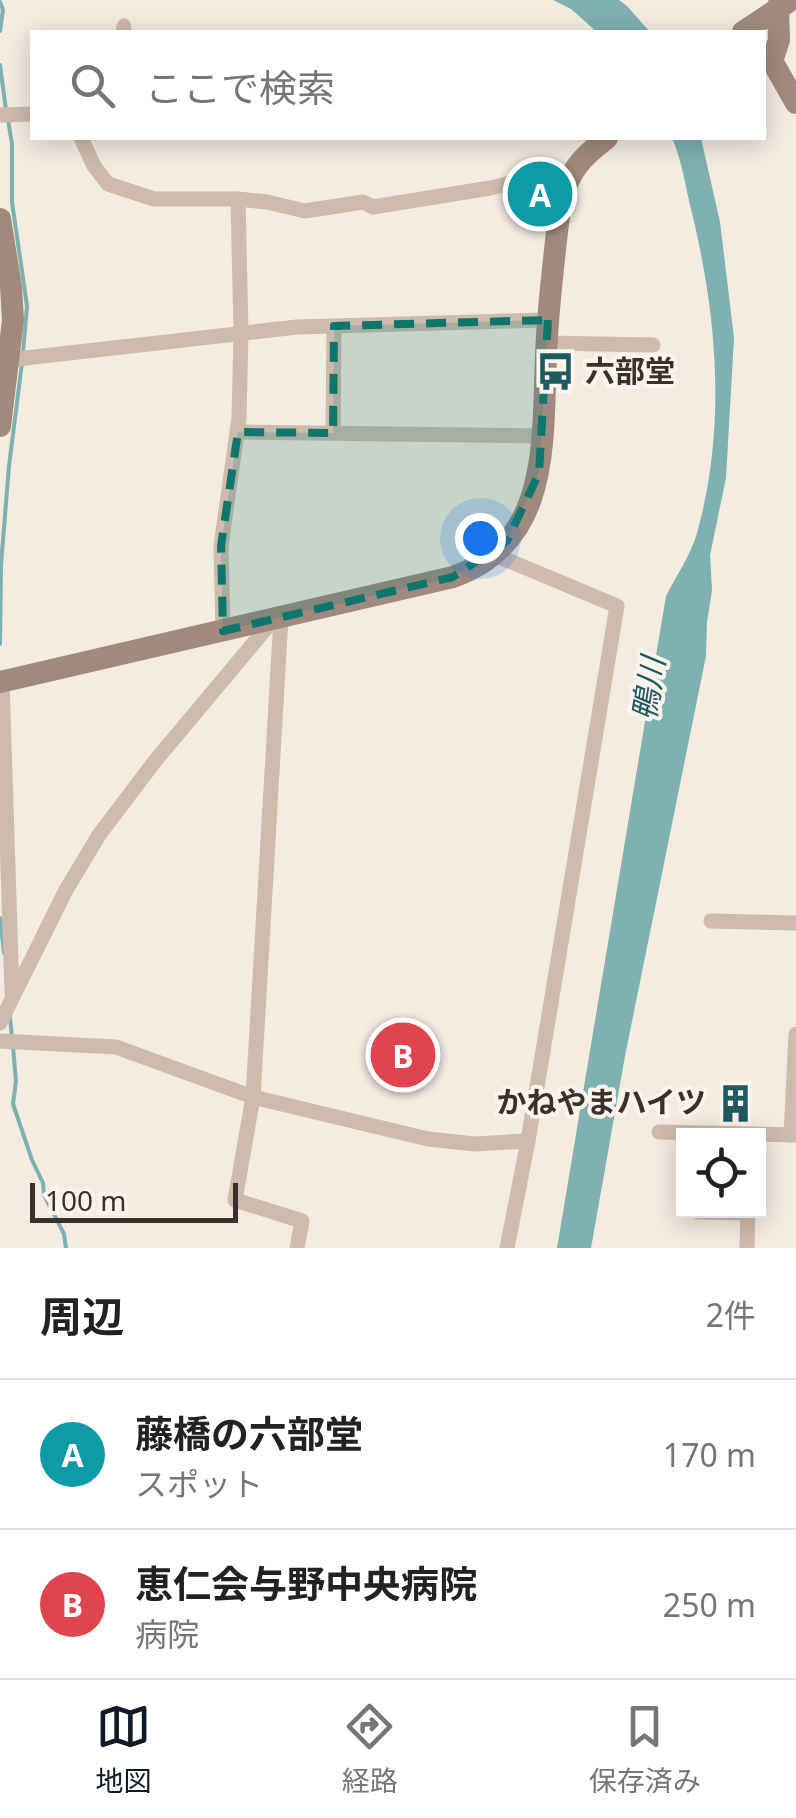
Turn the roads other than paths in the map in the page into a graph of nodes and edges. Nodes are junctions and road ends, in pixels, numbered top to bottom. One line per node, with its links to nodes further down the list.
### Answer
1 (781, 2): 2 (street); 3 (street)
2 (746, 30)
3 (793, 90)
4 (30, 114): 5 (street)
5 (0, 115)
6 (82, 140): 9 (street)
7 (605, 140): 8 (street)
8 (570, 178): 9 (street); 12 (street)
9 (238, 200): 13 (street)
10 (0, 219): 15 (street)
11 (334, 326): 12 (street); 13 (street); 18 (street)
12 (547, 332): 14 (street); 19 (street)
13 (241, 333): 15 (street); 17 (street)
14 (653, 345)
15 (8, 360): 16 (street)
16 (0, 426)
17 (238, 432): 18 (street); 22 (street)
18 (333, 433): 19 (street)
19 (543, 436): 20 (street)
20 (495, 555): 21 (street); 35 (street)
21 (277, 619): 22 (street); 26 (street); 30 (street)
22 (223, 631): 23 (street)
23 (1, 682): 26 (street)
24 (711, 922): 25 (street)
25 (796, 923)
26 (12, 996): 27 (street)
27 (0, 1023)
28 (796, 1034): 34 (street)
29 (0, 1040): 30 (street)
30 (252, 1097): 35 (street); 37 (street)
31 (659, 1132): 32 (street)
32 (676, 1133)
33 (766, 1135): 34 (street)
34 (794, 1135)
35 (528, 1141): 38 (street)
36 (748, 1218): 39 (street)
37 (298, 1248)
38 (507, 1248)
39 (747, 1248)

